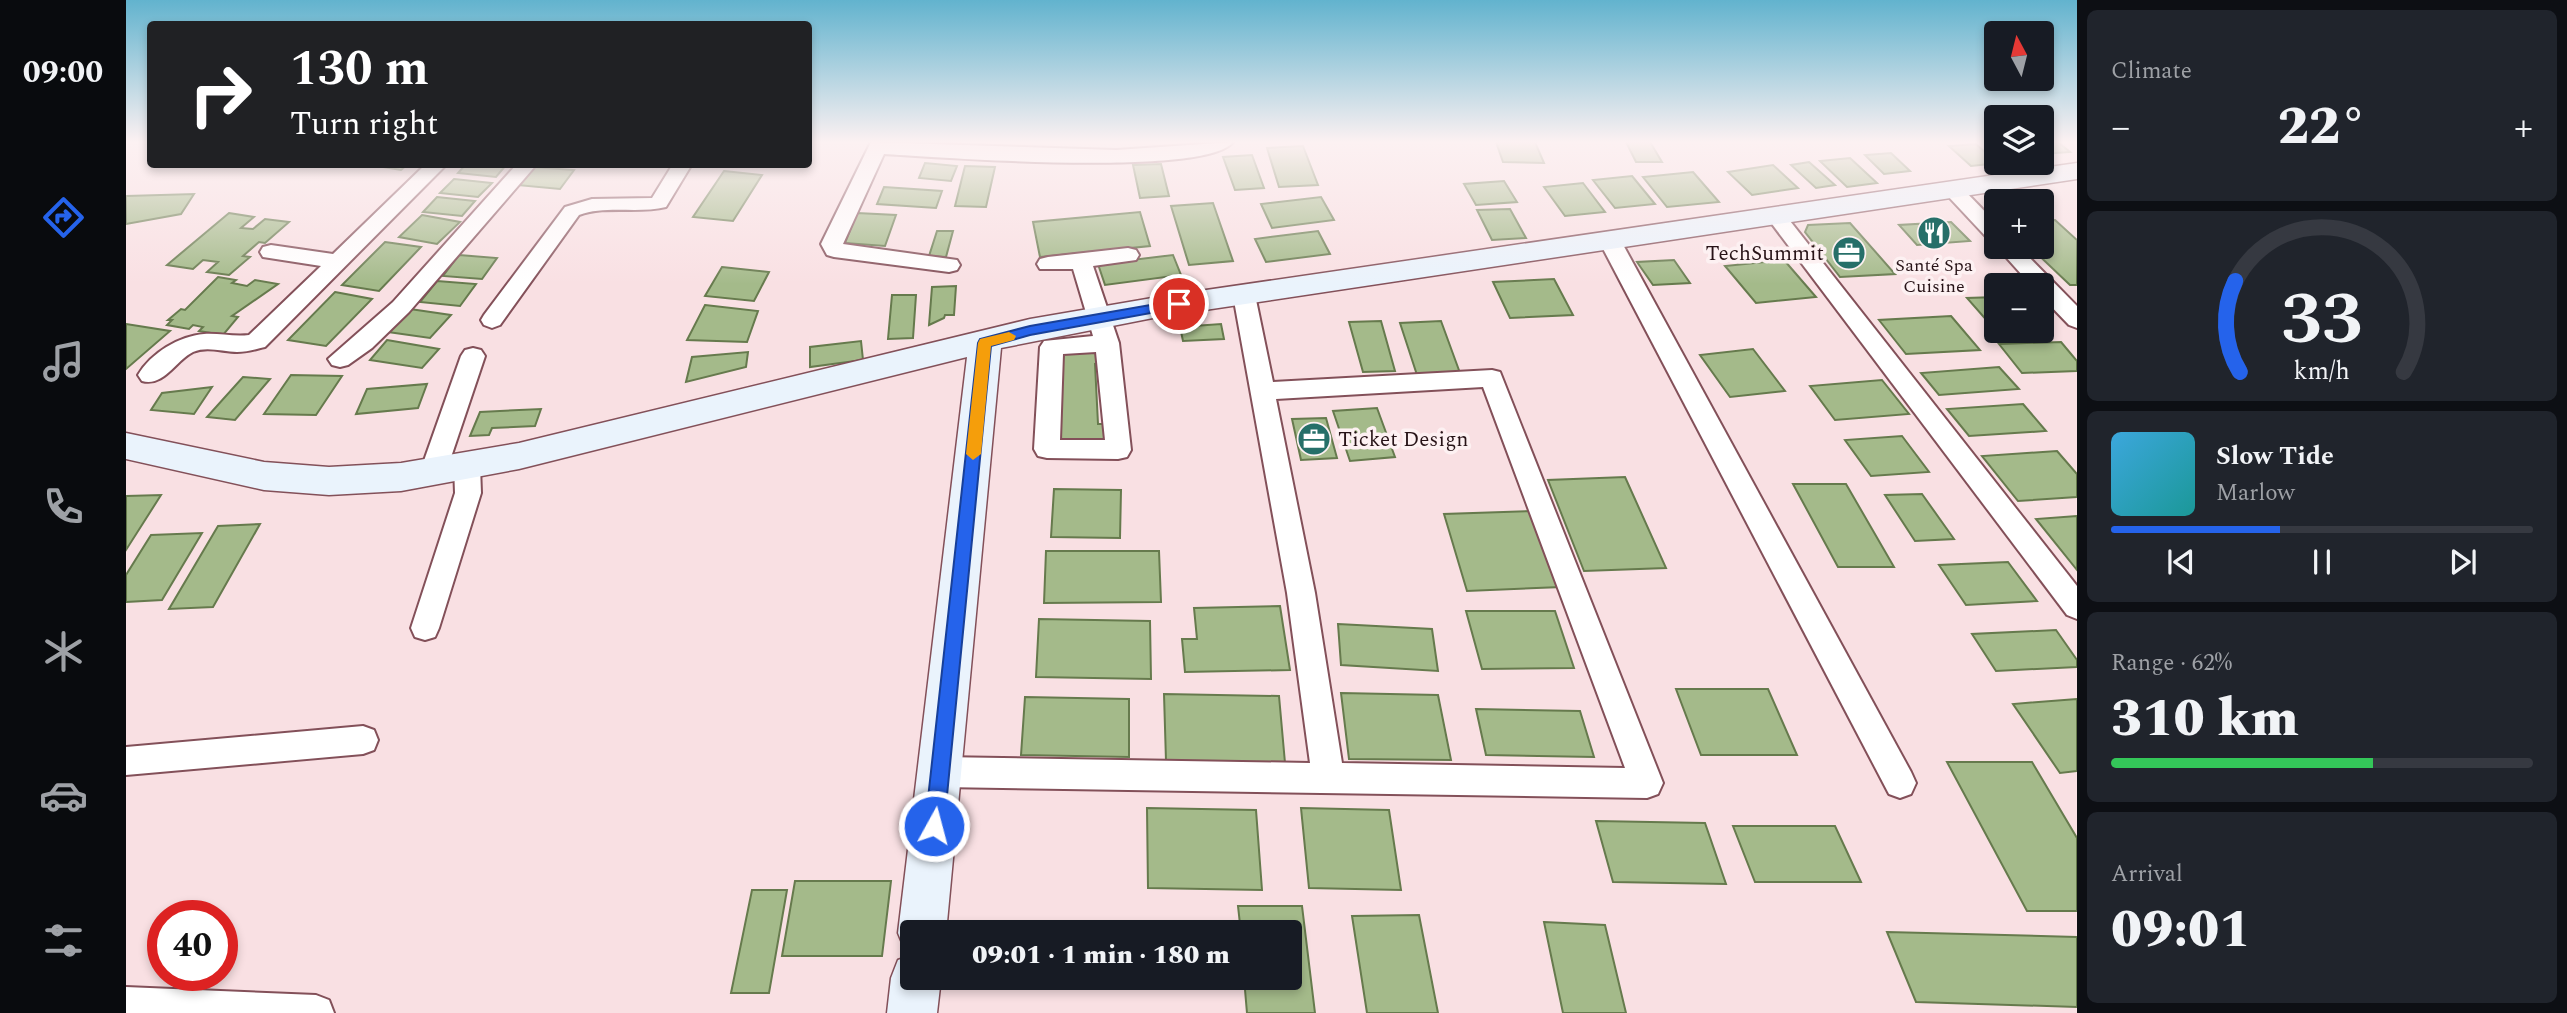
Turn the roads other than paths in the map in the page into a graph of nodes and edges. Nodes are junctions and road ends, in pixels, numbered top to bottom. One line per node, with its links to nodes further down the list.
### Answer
1 (412, 189): 14 (street)
2 (506, 189): 23 (street)
3 (667, 189): 18 (street)
4 (858, 189): 16 (street)
5 (1958, 189): 6 (street)
6 (1953, 190): 7 (street); 8 (street)
7 (1776, 216): 9 (street); 29 (street)
8 (1984, 222)
9 (1610, 241): 17 (street); 35 (street)
10 (271, 252): 14 (street)
11 (1128, 255): 13 (street)
12 (2019, 259): 19 (street)
13 (1081, 261): 15 (street); 20 (street)
14 (339, 262): 24 (street)
15 (1048, 264)
16 (949, 265)
17 (1244, 295): 20 (street); 25 (street)
18 (492, 320)
19 (2077, 320)
20 (1102, 330): 20 (street); 21 (street)
21 (985, 343): 27 (street); 33 (street)
22 (473, 356): 28 (street)
23 (340, 359)
24 (150, 375)
25 (1262, 391): 34 (street); 34 (street)
26 (126, 446): 28 (street)
27 (467, 466): 28 (street); 30 (street)
28 (433, 472)
29 (2077, 607)
30 (425, 628)
31 (363, 740): 32 (street)
32 (126, 761)
33 (941, 772): 34 (street); 36 (street)
34 (1328, 777)
35 (1900, 783)
36 (924, 920)
37 (915, 990): 40 (street)
38 (126, 1004): 39 (street)
39 (316, 1013)
40 (912, 1013)

